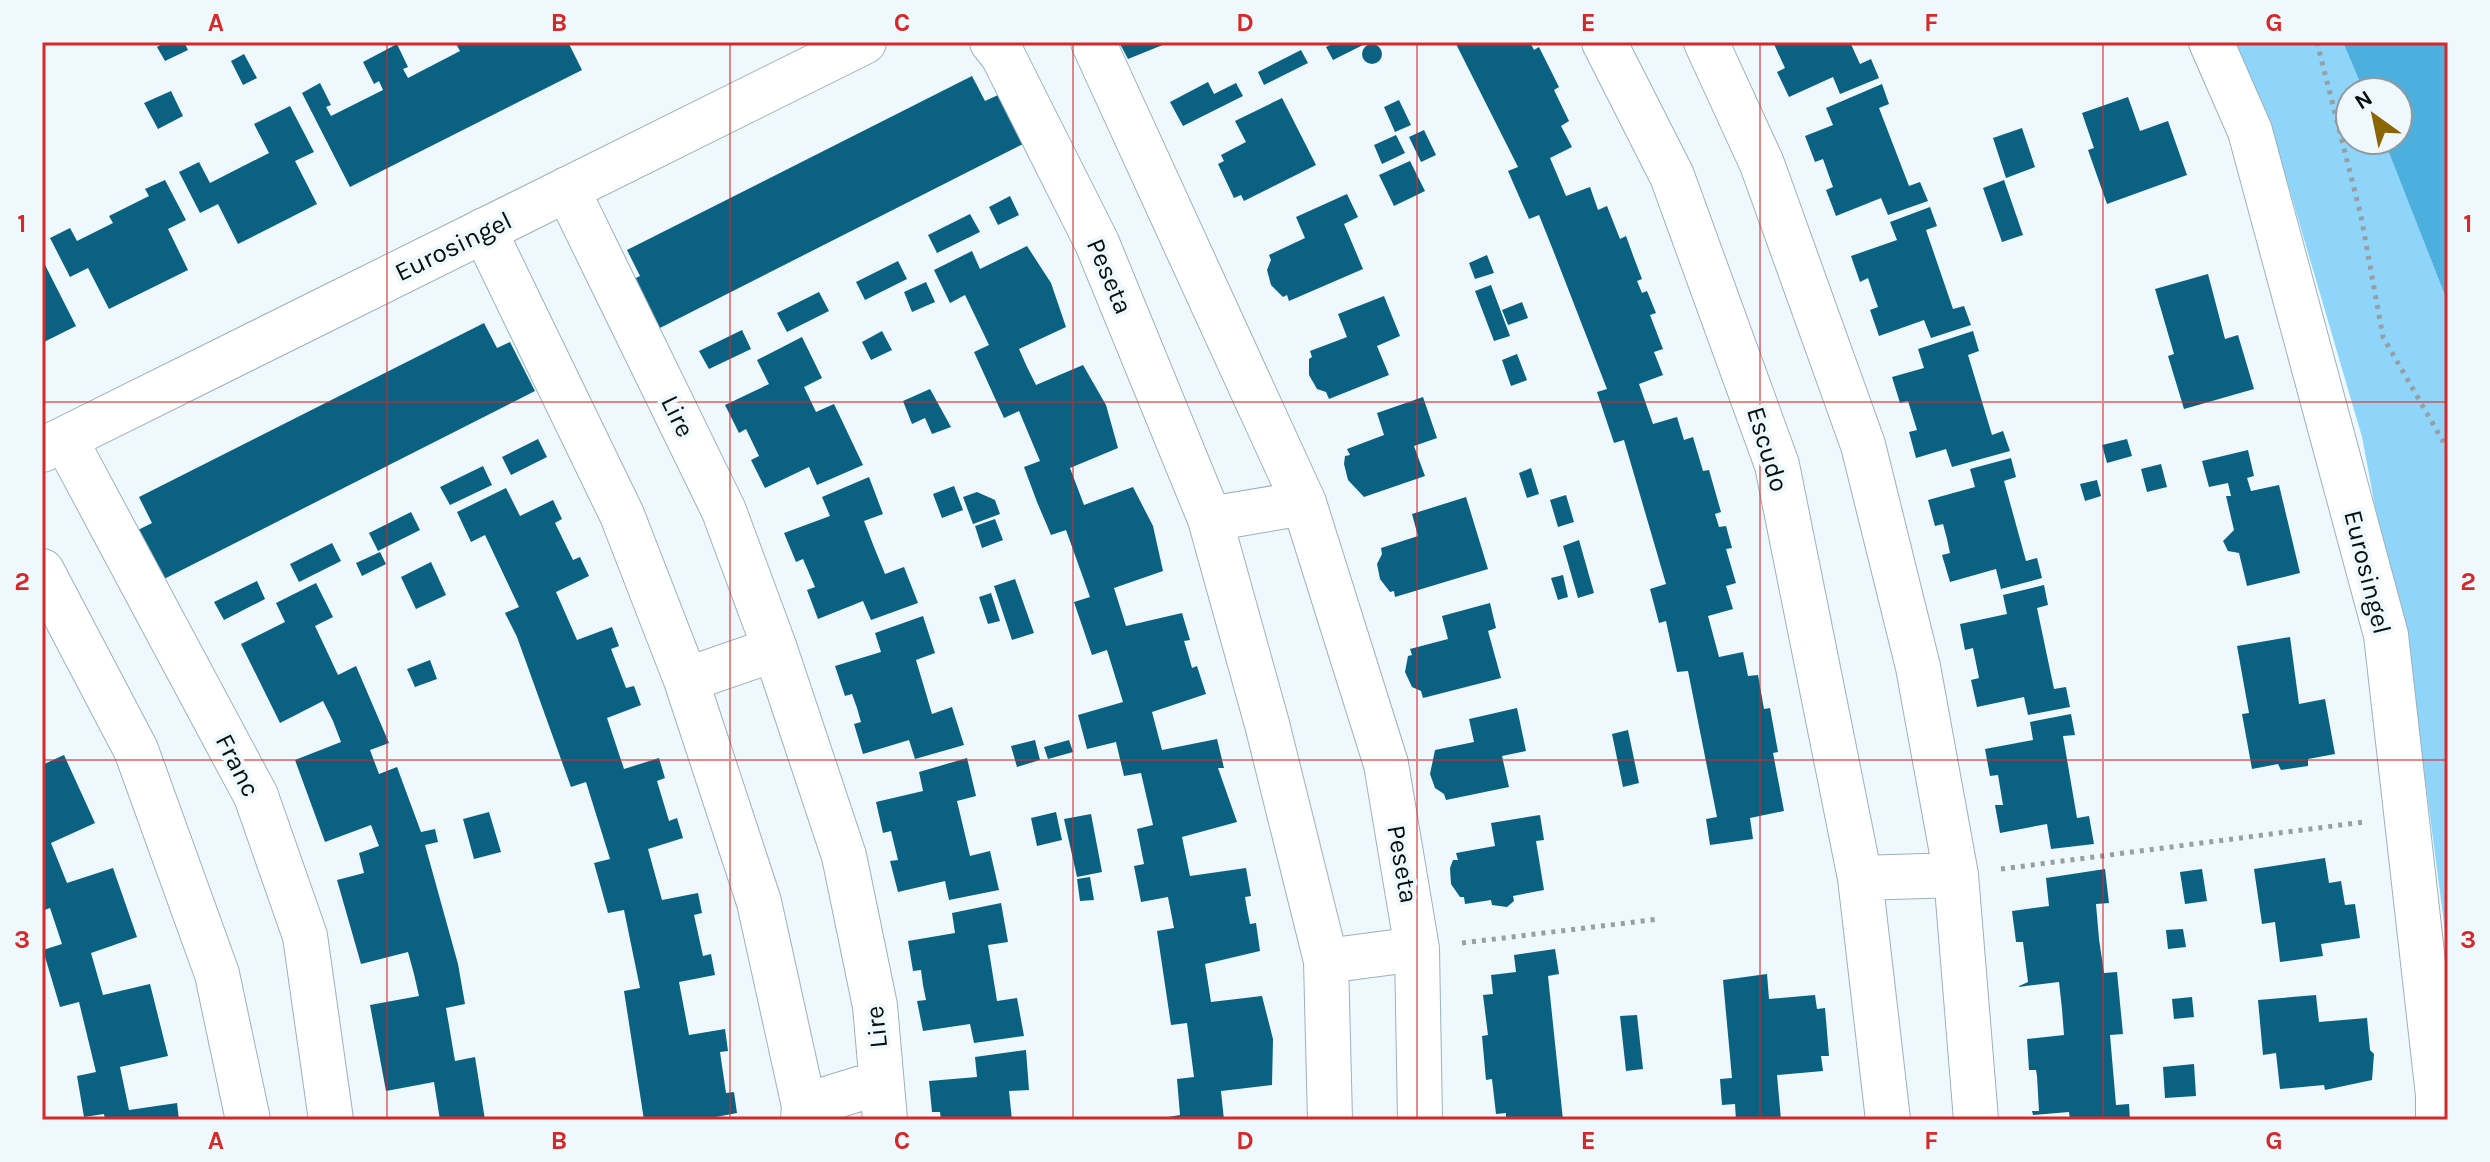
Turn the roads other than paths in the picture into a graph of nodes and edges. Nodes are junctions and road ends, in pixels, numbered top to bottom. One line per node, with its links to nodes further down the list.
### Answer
1 (864, 42): 7 (street, Eurosingel)
2 (992, 42): 11 (street, Peseta)
3 (1093, 42): 10 (street, Peseta)
4 (1604, 42): 16 (street, Escudo)
5 (1706, 42): 15 (street)
6 (2211, 42): 27 (street, Eurosingel)
7 (567, 189): 8 (street, Eurosingel); 13 (street, Lire)
8 (484, 230): 9 (street, Eurosingel); 14 (street, Lire)
9 (53, 444): 22 (street, Franc)
10 (1304, 503): 11 (street); 17 (street, Peseta)
11 (1210, 519): 18 (street, Peseta)
12 (42, 571): 21 (street)
13 (775, 649): 14 (street); 19 (street, Lire)
14 (686, 680): 20 (street, Lire)
15 (1956, 875): 16 (street); 26 (street)
16 (1860, 878): 25 (street, Escudo)
17 (1417, 949): 18 (street); 24 (street, Peseta)
18 (1326, 961): 23 (street, Peseta)
19 (883, 1101): 20 (street, Lire)
20 (804, 1113)
21 (248, 1120)
22 (331, 1120)
23 (1330, 1120)
24 (1420, 1120)
25 (1888, 1120)
26 (1976, 1120)
27 (2438, 1120)

